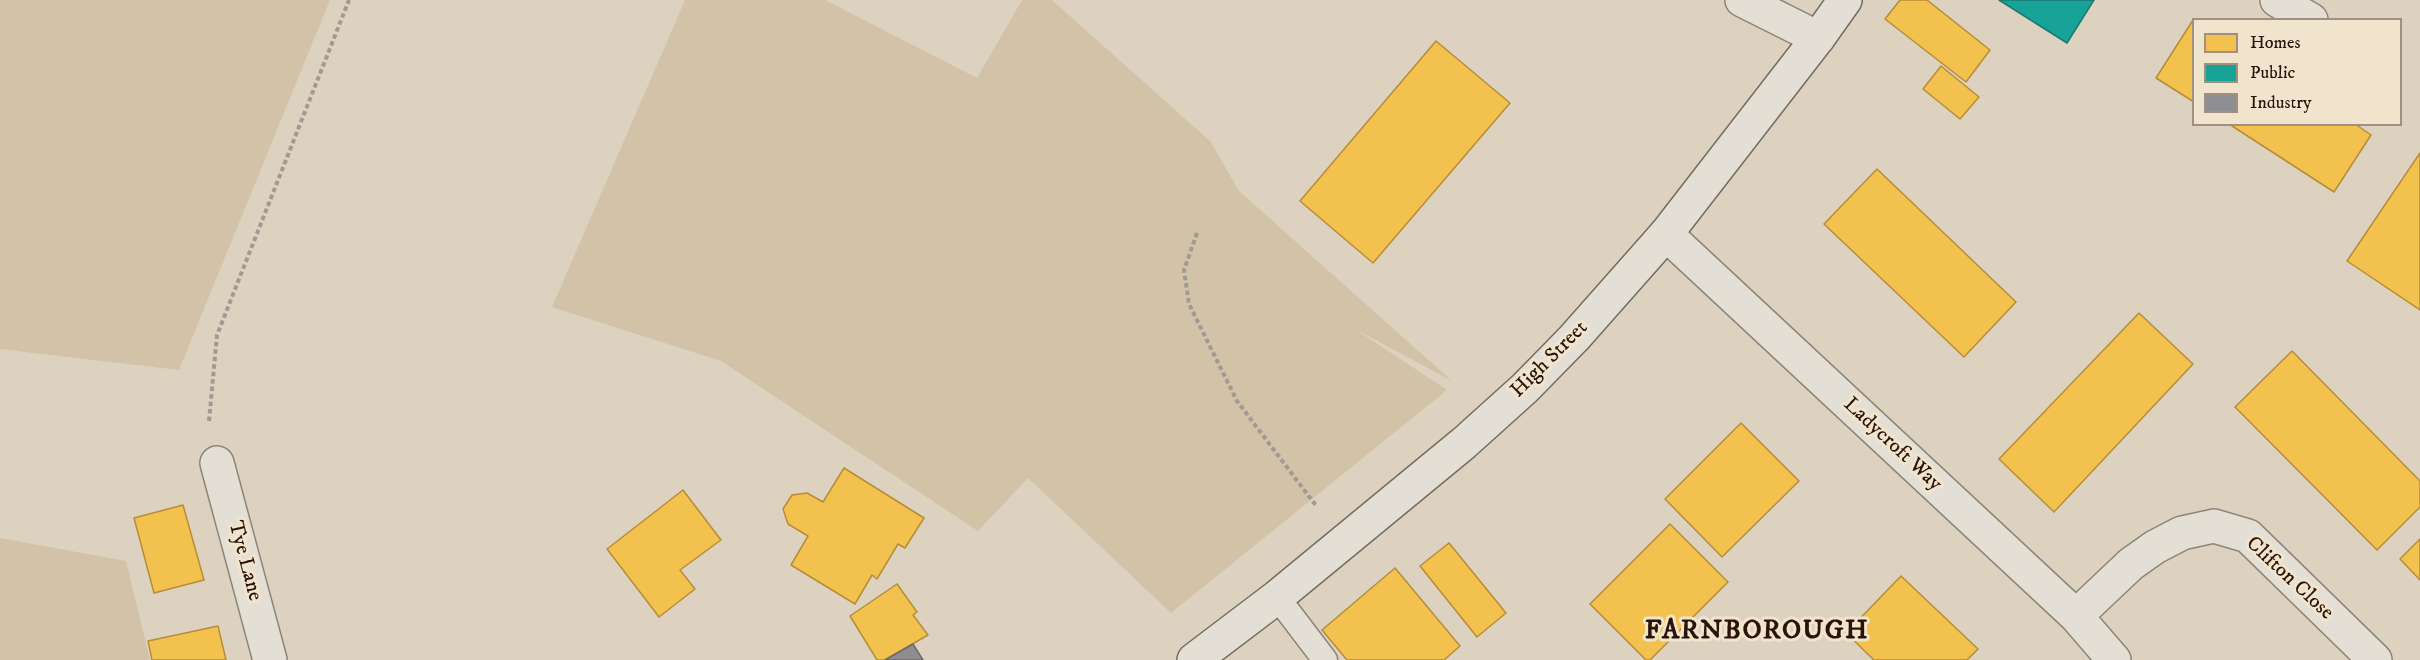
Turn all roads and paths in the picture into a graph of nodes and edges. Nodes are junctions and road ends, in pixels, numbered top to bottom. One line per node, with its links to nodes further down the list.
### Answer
1 (349, 0): 9 (path)
2 (1742, 0): 6 (street)
3 (1845, 0): 6 (street, High Street)
4 (2277, 0): 5 (street)
5 (2308, 18)
6 (1818, 38): 8 (street, High Street)
7 (1197, 233): 10 (path)
8 (1666, 234): 10 (street, High Street); 12 (street, Ladycroft Way)
9 (217, 463): 13 (street, Tye Lane)
10 (1343, 542): 11 (street, High Street)
11 (1277, 597): 14 (street, High Street); 15 (lane)
12 (2076, 616): 16 (street, Ladycroft Way); 17 (street, Clifton Close)
13 (270, 660)
14 (1194, 660)
15 (1325, 660)
16 (2114, 660)
17 (2375, 660)

